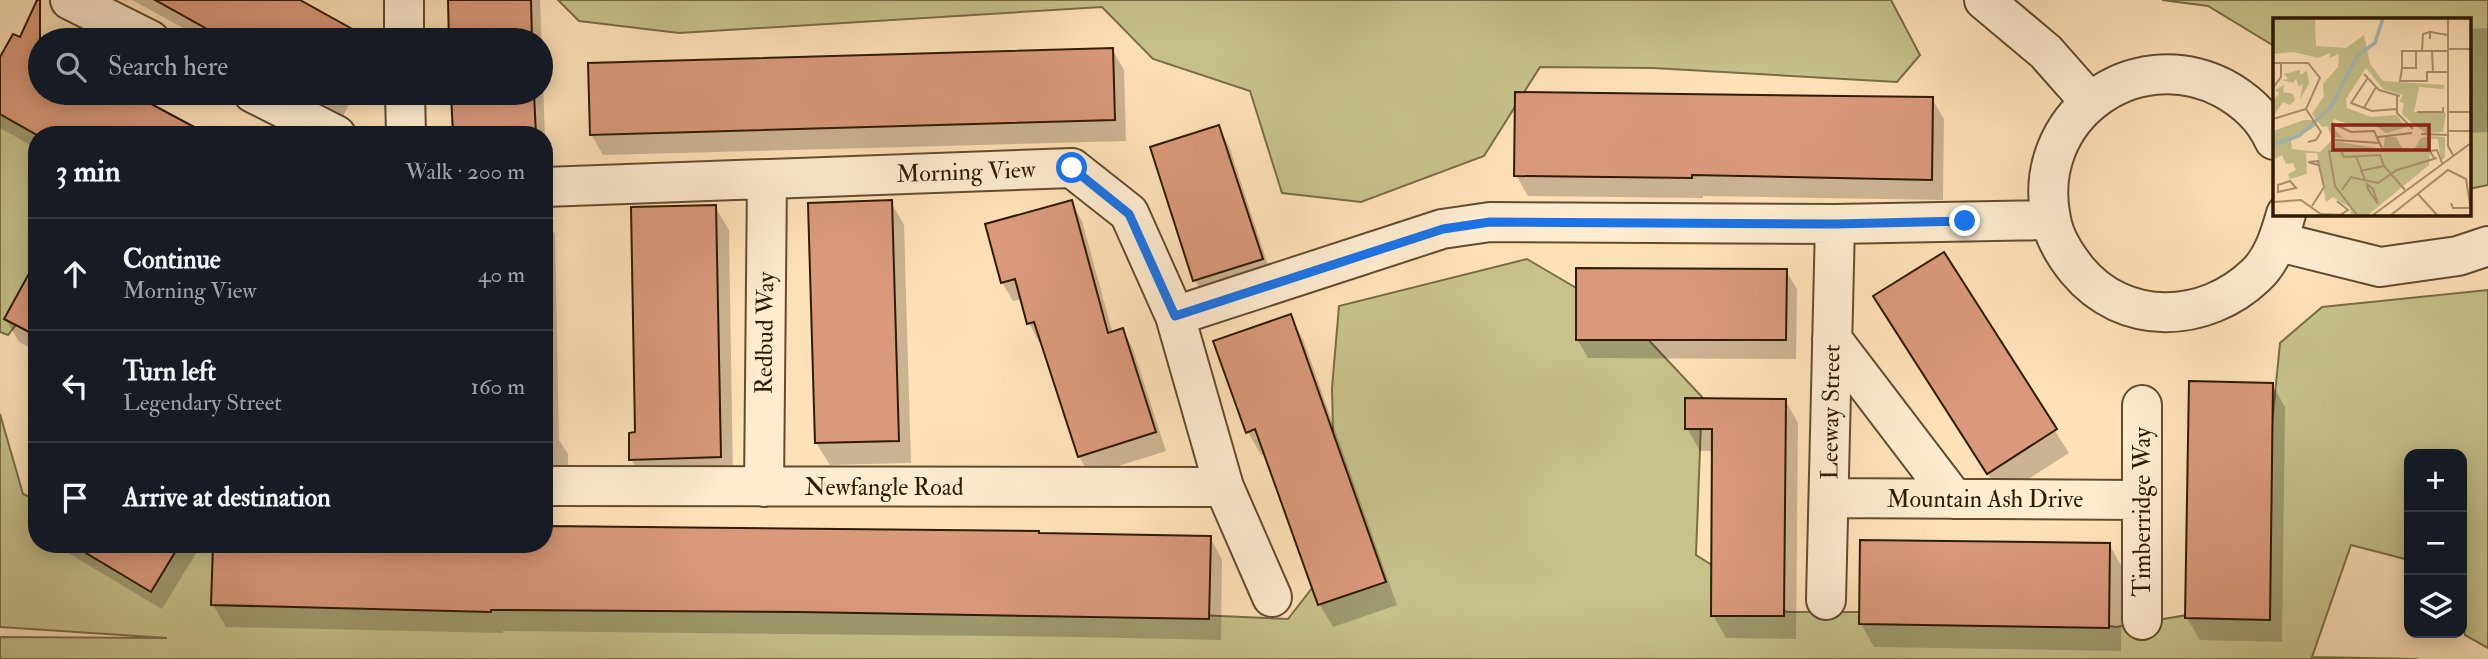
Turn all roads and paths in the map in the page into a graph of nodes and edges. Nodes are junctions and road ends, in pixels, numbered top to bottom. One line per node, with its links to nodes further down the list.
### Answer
1 (70, 0): 4 (street)
2 (404, 0): 5 (street)
3 (1984, 0): 6 (street)
4 (126, 28)
5 (404, 28)
6 (2090, 102): 11 (street); 14 (street)
7 (277, 105): 9 (street)
8 (405, 105): 10 (street)
9 (318, 126)
10 (406, 126)
11 (2273, 138)
12 (766, 179): 13 (street, Morning View); 18 (street, Morning View); 22 (street, Redbud Way)
13 (553, 187)
14 (2051, 220): 15 (street); 16 (street)
15 (1835, 224): 18 (street); 19 (street, Leeway Street)
16 (2282, 228): 17 (street)
17 (2488, 246)
18 (1175, 316): 23 (street, Morning View)
19 (1832, 339): 24 (street, Leeway Street); 25 (street)
20 (2142, 405): 26 (street, Timberridge Way)
21 (553, 486): 22 (street, Newfangle Road)
22 (764, 487): 23 (street, Newfangle Road)
23 (1223, 487): 27 (street, Morning View)
24 (1829, 498): 25 (street, Mountain Ash Drive); 28 (street, Leeway Street)
25 (1954, 499): 26 (street, Mountain Ash Drive)
26 (2142, 500): 29 (street, Timberridge Way)
27 (1272, 597)
28 (1826, 600)
29 (2142, 620)

